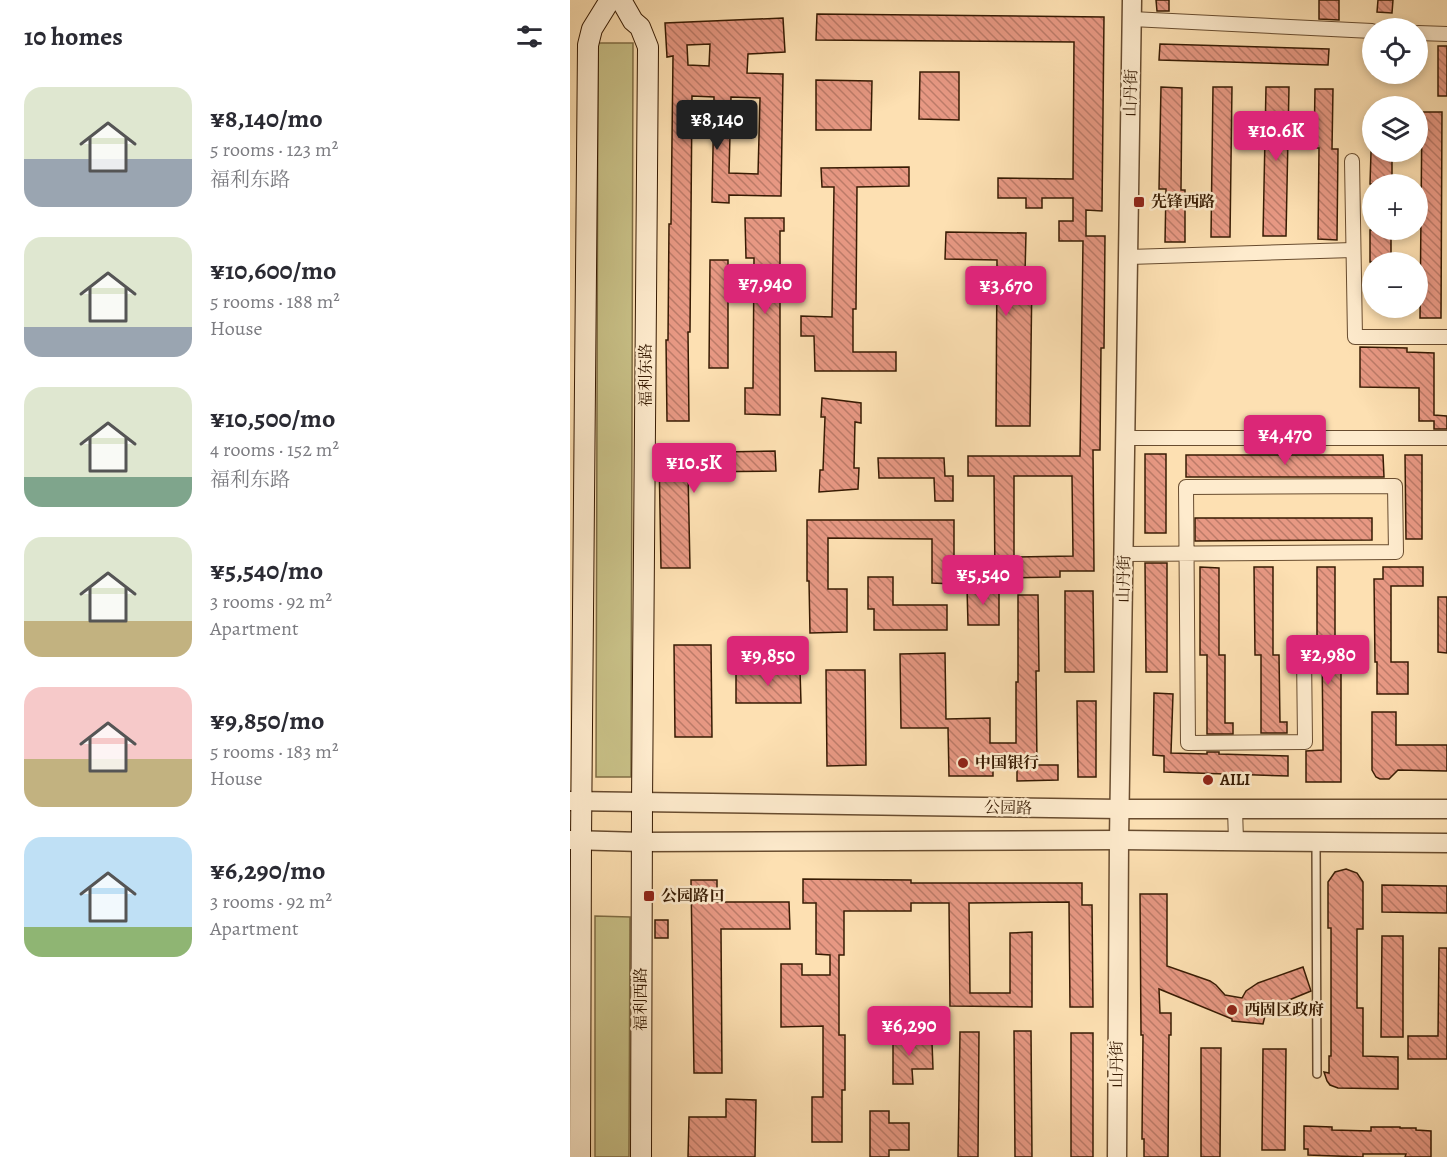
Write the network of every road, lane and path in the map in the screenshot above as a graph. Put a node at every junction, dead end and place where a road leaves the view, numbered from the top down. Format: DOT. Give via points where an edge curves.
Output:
graph roads {
  1 [pos="610,0"];
  2 [pos="621,0"];
  3 [pos="1119,0"];
  4 [pos="1132,0"];
  5 [pos="1132,20"];
  6 [pos="633,21"];
  7 [pos="592,29"];
  8 [pos="1362,31"];
  9 [pos="1428,33"];
  10 [pos="1447,34"];
  11 [pos="1352,161"];
  12 [pos="1353,250"];
  13 [pos="1129,257"];
  14 [pos="1447,338"];
  15 [pos="1126,438"];
  16 [pos="1447,438"];
  17 [pos="1187,553"];
  18 [pos="1124,554"];
  19 [pos="1305,654"];
  20 [pos="576,801"];
  21 [pos="642,803"];
  22 [pos="1120,809"];
  23 [pos="1235,809"];
  24 [pos="1447,809"];
  25 [pos="576,840"];
  26 [pos="1119,840"];
  27 [pos="1236,841"];
  28 [pos="642,842"];
  29 [pos="1316,842"];
  30 [pos="1447,843"];
  31 [pos="1317,1074"];
  32 [pos="580,1157"];
  33 [pos="641,1157"];
  34 [pos="1117,1157"];
  1 -- 7 [label="main road"];
  2 -- 6 [label="main road, 福利东路"];
  3 -- 4 [label="street"];
  4 -- 5 [label="street, 山丹街"];
  5 -- 8 [label="street"];
  5 -- 13 [label="street, 山丹街"];
  6 -- 7 [label="main road" via="615,16 598,22"];
  6 -- 21 [label="main road, 福利东路" via="640,27 648,47"];
  7 -- 20 [label="main road" via="588,45"];
  9 -- 10 [label="street"];
  11 -- 12 [label="street"];
  12 -- 13 [label="street"];
  12 -- 14 [label="street" via="1355,337"];
  13 -- 15 [label="street, 山丹街"];
  15 -- 16 [label="street"];
  15 -- 18 [label="street, 山丹街"];
  17 -- 17 [label="street" via="1396,552 1395,486 1186,487"];
  17 -- 18 [label="street"];
  17 -- 19 [label="street" via="1188,743 1305,742"];
  18 -- 22 [label="street, 山丹街"];
  20 -- 21 [label="street, 公园路"];
  20 -- 25 [label="main road"];
  21 -- 22 [label="street, 公园路"];
  21 -- 28 [label="main road, 福利东路"];
  22 -- 23 [label="street, 公园路"];
  22 -- 26 [label="street, 山丹街"];
  23 -- 24 [label="street, 公园路"];
  23 -- 27 [label="street"];
  25 -- 28 [label="street, 公园路"];
  25 -- 32 [label="main road"];
  26 -- 27 [label="street, 公园路"];
  26 -- 28 [label="street, 公园路"];
  26 -- 34 [label="street, 山丹街"];
  27 -- 29 [label="street, 公园路"];
  28 -- 33 [label="main road, 福利西路"];
  29 -- 30 [label="street, 公园路"];
  29 -- 31 [label="lane"];
}
